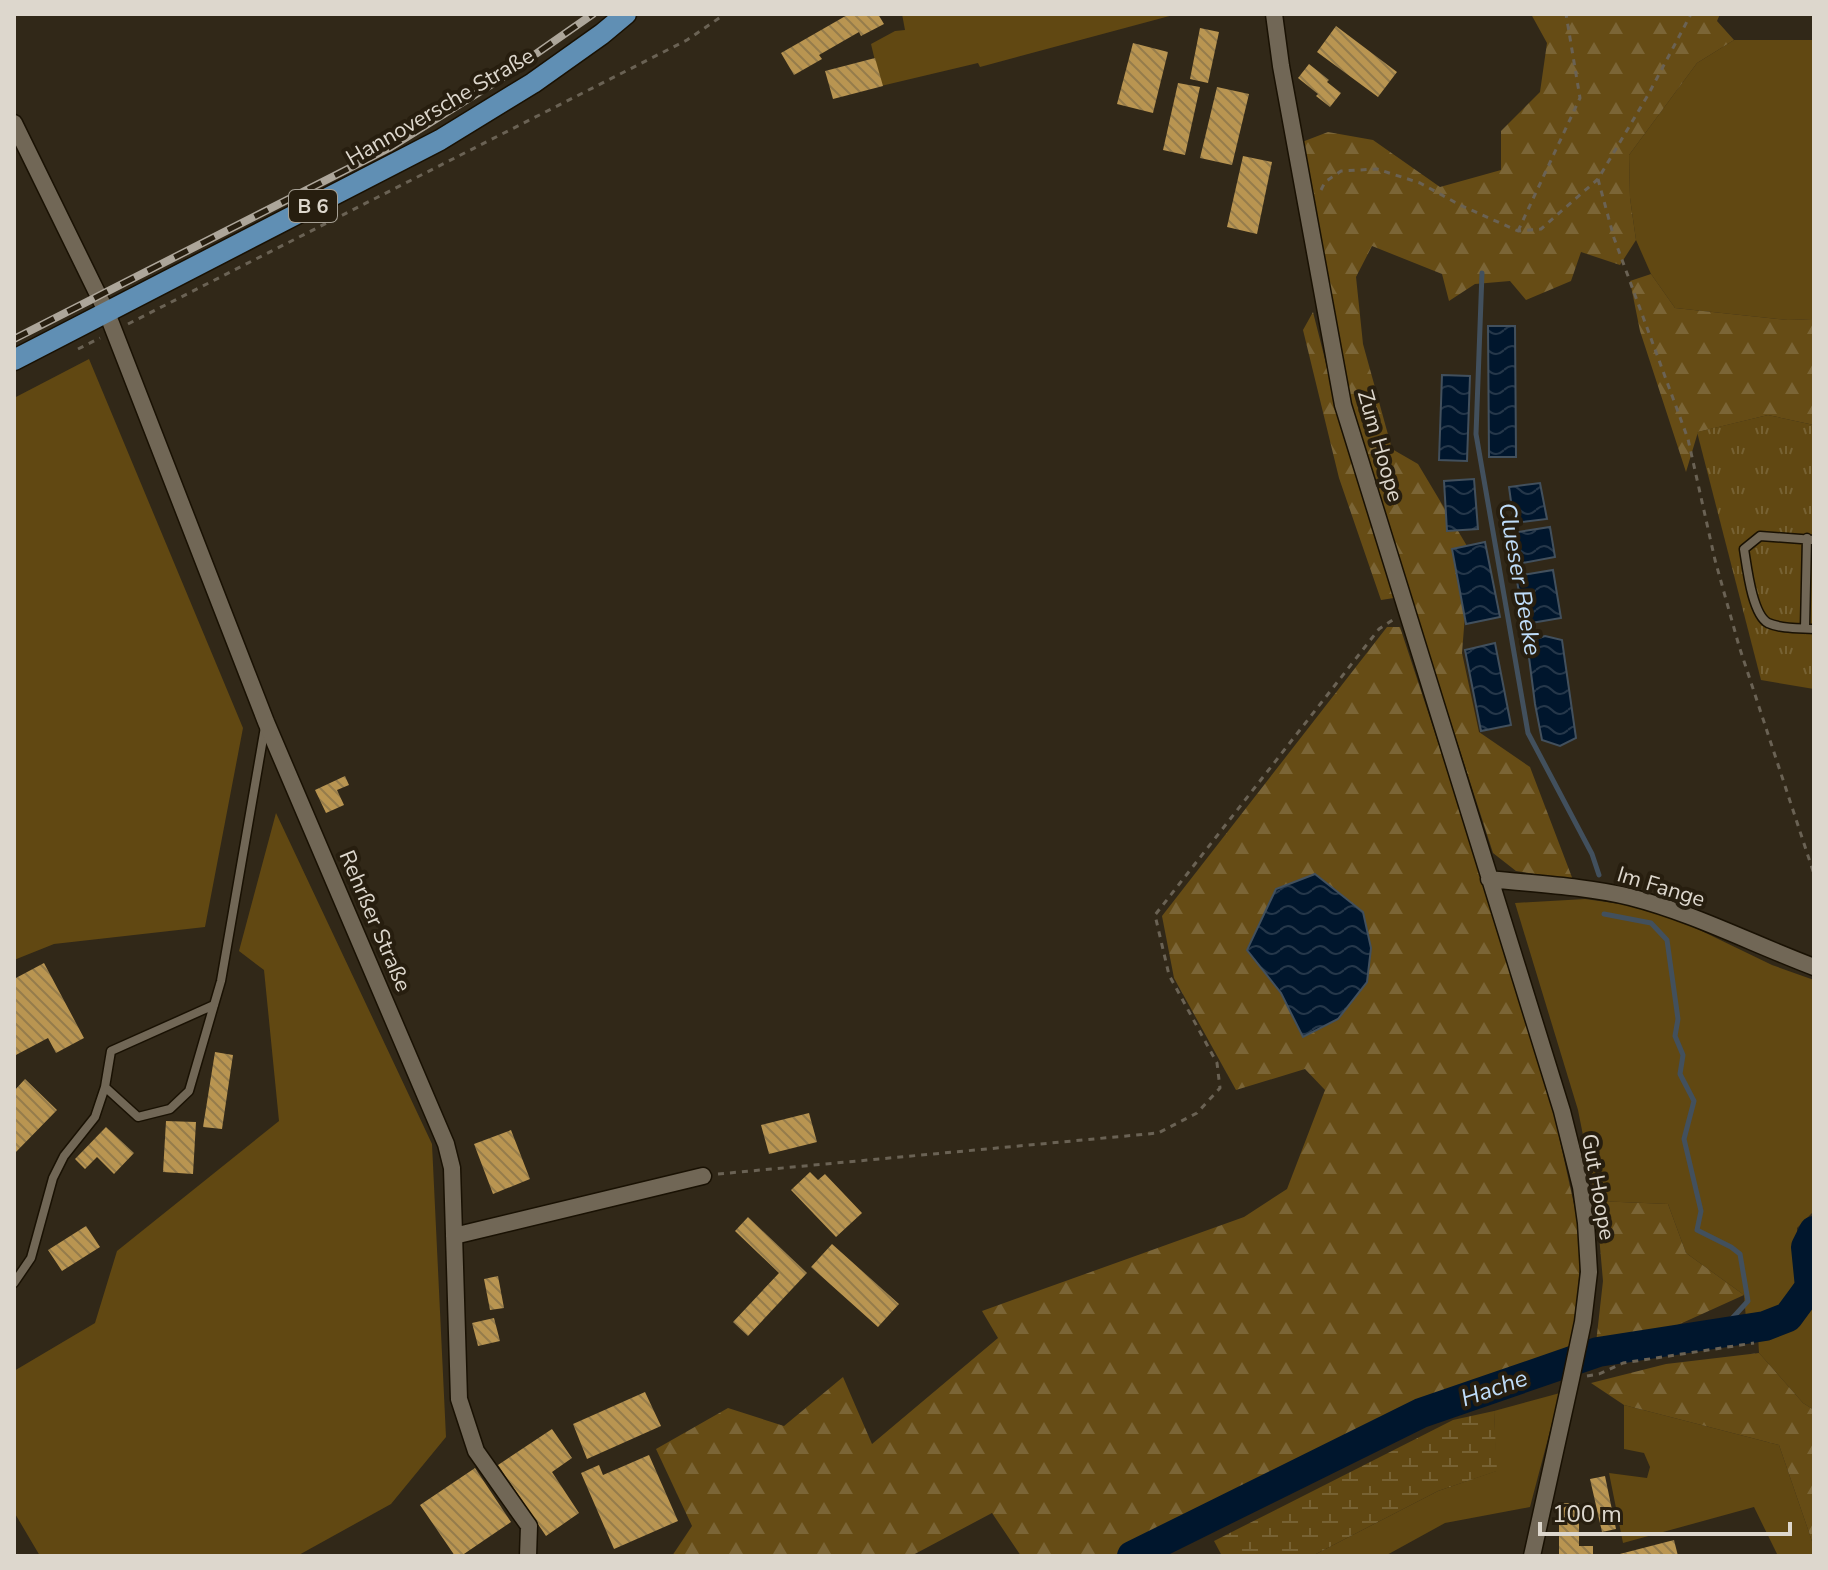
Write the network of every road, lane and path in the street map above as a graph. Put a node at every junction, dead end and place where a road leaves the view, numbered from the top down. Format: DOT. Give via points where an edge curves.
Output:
graph roads {
  1 [pos="626,14"];
  2 [pos="725,14"];
  3 [pos="1274,14"];
  4 [pos="1566,14"];
  5 [pos="1691,14"];
  6 [pos="14,123"];
  7 [pos="1598,179"];
  8 [pos="1309,220"];
  9 [pos="1518,231"];
  10 [pos="110,322"];
  11 [pos="71,353"];
  12 [pos="14,360"];
  13 [pos="1811,539"];
  14 [pos="1379,629"];
  15 [pos="1810,629"];
  16 [pos="266,722"];
  17 [pos="1814,874"];
  18 [pos="1489,879"];
  19 [pos="1814,967"];
  20 [pos="214,1005"];
  21 [pos="105,1087"];
  22 [pos="703,1176"];
  23 [pos="454,1236"];
  24 [pos="14,1283"];
  25 [pos="1754,1343"];
  26 [pos="1572,1376"];
  27 [pos="528,1556"];
  28 [pos="1532,1556"];
  1 -- 10 [label="main road, Hannoversche Straße / B 6" via="533,83 440,140"];
  2 -- 10 [label="path" via="687,40"];
  3 -- 8 [label="street, Zum Hoope"];
  4 -- 9 [label="path" via="1580,98"];
  5 -- 7 [label="path"];
  6 -- 10 [label="street, Rehrßer Straße"];
  7 -- 9 [label="path" via="1541,229"];
  7 -- 17 [label="path" via="1614,238 1688,439 1739,646"];
  8 -- 9 [label="path" via="1325,182 1341,171 1377,169 1420,183"];
  8 -- 18 [label="street, Zum Hoope" via="1343,405"];
  10 -- 11 [label="path"];
  10 -- 12 [label="main road, Hannoversche Straße / B 6"];
  10 -- 16 [label="street, Rehrßer Straße"];
  13 -- 15 [label="lane"];
  13 -- 15 [label="lane" via="1760,536 1744,549 1762,617 1768,623"];
  14 -- 22 [label="path" via="1155,915 1169,975 1217,1063 1220,1088 1197,1113 1158,1133"];
  16 -- 20 [label="lane"];
  16 -- 23 [label="street, Rehrßer Straße" via="446,1144"];
  18 -- 19 [label="street, Im Fange" via="1630,897"];
  18 -- 26 [label="street, Gut Hoope" via="1581,1187 1589,1272"];
  20 -- 21 [label="lane" via="111,1051"];
  20 -- 21 [label="lane" via="189,1091 170,1109 138,1117"];
  21 -- 24 [label="lane" via="95,1117 53,1178 31,1258"];
  22 -- 23 [label="street"];
  23 -- 27 [label="street, Rehrßer Straße" via="459,1399 476,1451 529,1526"];
  25 -- 26 [label="path"];
  26 -- 28 [label="street, Gut Hoope"];
}
